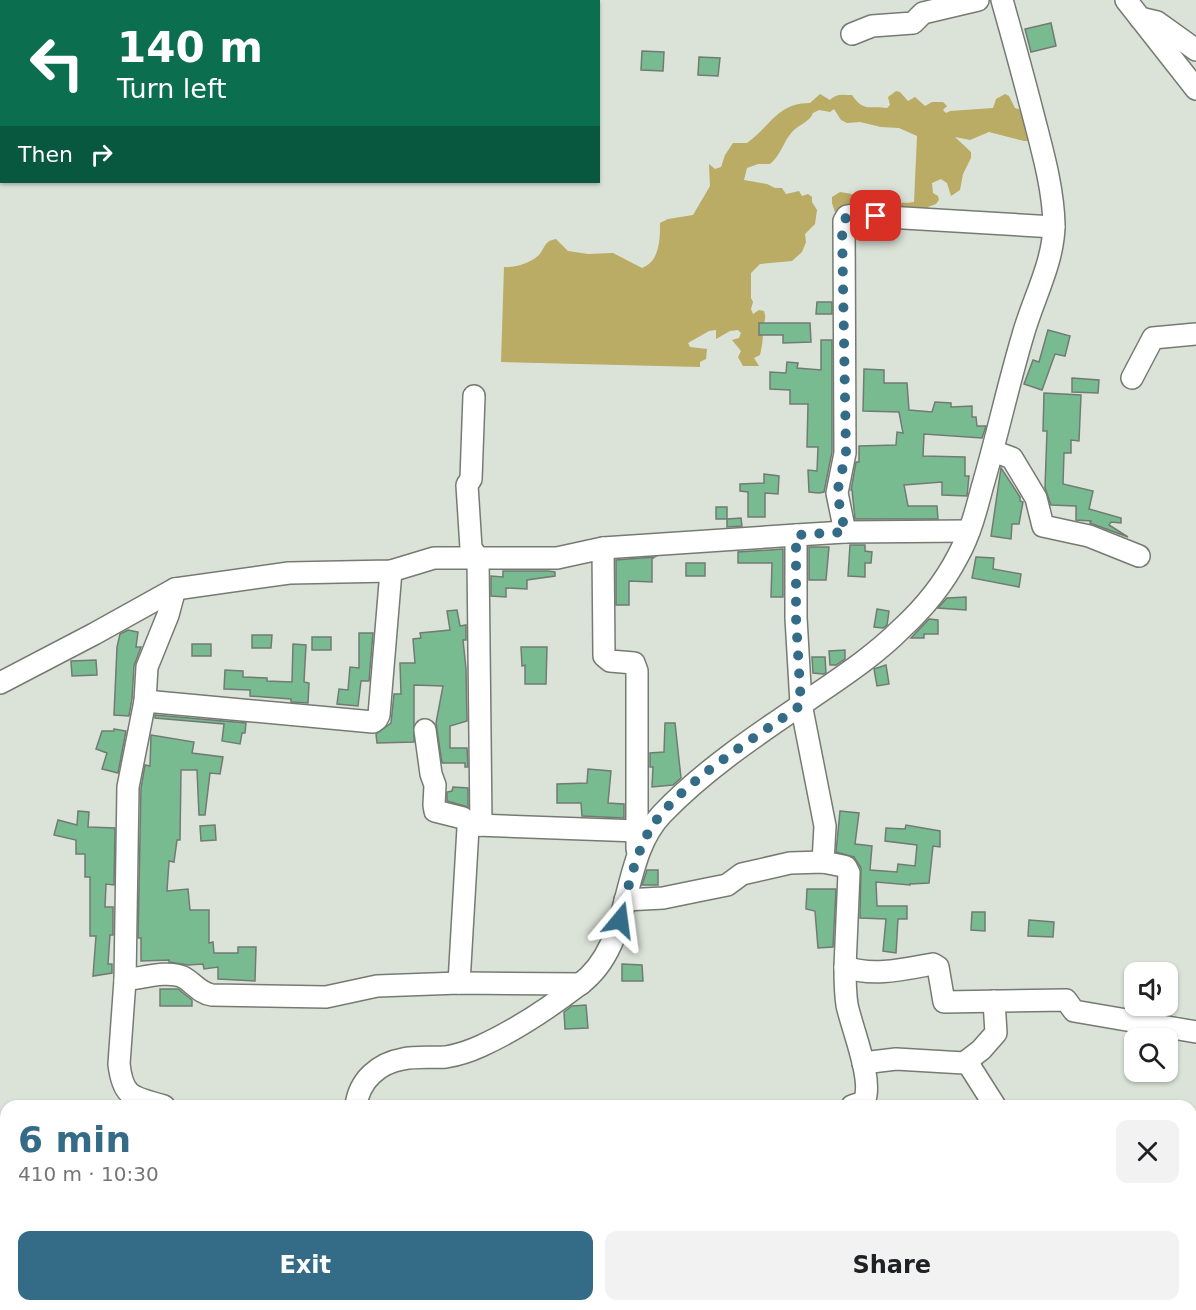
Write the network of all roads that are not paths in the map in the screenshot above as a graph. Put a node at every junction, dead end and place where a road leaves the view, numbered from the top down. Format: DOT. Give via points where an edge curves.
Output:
graph roads {
  1 [pos="978,0"];
  2 [pos="1002,0"];
  3 [pos="1132,8"];
  4 [pos="852,33"];
  5 [pos="1196,50"];
  6 [pos="1196,89"];
  7 [pos="1054,227"];
  8 [pos="1196,334"];
  9 [pos="1131,378"];
  10 [pos="474,396"];
  11 [pos="993,451"];
  12 [pos="969,531"];
  13 [pos="845,532"];
  14 [pos="796,535"];
  15 [pos="603,548"];
  16 [pos="1139,556"];
  17 [pos="478,558"];
  18 [pos="391,571"];
  19 [pos="175,589"];
  20 [pos="0,683"];
  21 [pos="145,701"];
  22 [pos="801,705"];
  23 [pos="425,730"];
  24 [pos="476,825"];
  25 [pos="638,831"];
  26 [pos="638,860"];
  27 [pos="823,862"];
  28 [pos="625,900"];
  29 [pos="845,967"];
  30 [pos="125,980"];
  31 [pos="459,983"];
  32 [pos="581,984"];
  33 [pos="994,1001"];
  34 [pos="1196,1032"];
  35 [pos="964,1063"];
  36 [pos="863,1064"];
  37 [pos="142,1100"];
  38 [pos="357,1100"];
  39 [pos="865,1100"];
  40 [pos="991,1100"];
  1 -- 4 [label="street" via="923,14 913,23 872,26"];
  2 -- 7 [label="street" via="1049,178"];
  3 -- 5 [label="street"];
  3 -- 6 [label="street"];
  7 -- 11 [label="street"];
  7 -- 13 [label="street" via="847,216 846,453 837,493"];
  8 -- 9 [label="street" via="1153,338"];
  10 -- 17 [label="street" via="471,479 467,485 471,548"];
  11 -- 12 [label="street"];
  11 -- 16 [label="street" via="1012,458 1036,498 1043,526 1089,536"];
  12 -- 13 [label="street"];
  12 -- 22 [label="street" via="940,585 906,625"];
  13 -- 14 [label="street"];
  14 -- 15 [label="street"];
  14 -- 22 [label="street"];
  15 -- 17 [label="street" via="557,558"];
  15 -- 25 [label="street" via="604,656 610,661 634,663 637,671"];
  17 -- 18 [label="street" via="434,558"];
  17 -- 24 [label="street"];
  18 -- 19 [label="street" via="289,573"];
  18 -- 21 [label="street" via="379,715 373,722"];
  19 -- 20 [label="street"];
  19 -- 21 [label="street" via="147,667"];
  21 -- 30 [label="street" via="128,787"];
  22 -- 26 [label="street" via="724,759 680,796 652,826"];
  22 -- 27 [label="street" via="825,826"];
  23 -- 24 [label="street" via="435,785 435,811"];
  24 -- 25 [label="street"];
  24 -- 31 [label="street" via="466,833"];
  25 -- 26 [label="street"];
  26 -- 28 [label="street"];
  27 -- 28 [label="street" via="742,874 727,885 688,894"];
  27 -- 29 [label="street" via="848,870"];
  28 -- 32 [label="street" via="608,951"];
  29 -- 33 [label="street" via="890,971 933,964 938,967 944,1002"];
  29 -- 36 [label="street" via="847,1005"];
  30 -- 31 [label="street" via="175,975 187,979 205,994 326,997 368,986"];
  30 -- 37 [label="street" via="119,1064 126,1089"];
  31 -- 32 [label="street"];
  32 -- 38 [label="street" via="480,1047 445,1057 402,1059 380,1067 362,1085"];
  33 -- 34 [label="street" via="1066,1000 1074,1011"];
  33 -- 35 [label="street" via="996,1033"];
  35 -- 36 [label="street" via="896,1059"];
  35 -- 40 [label="street"];
  36 -- 39 [label="street"];
}
